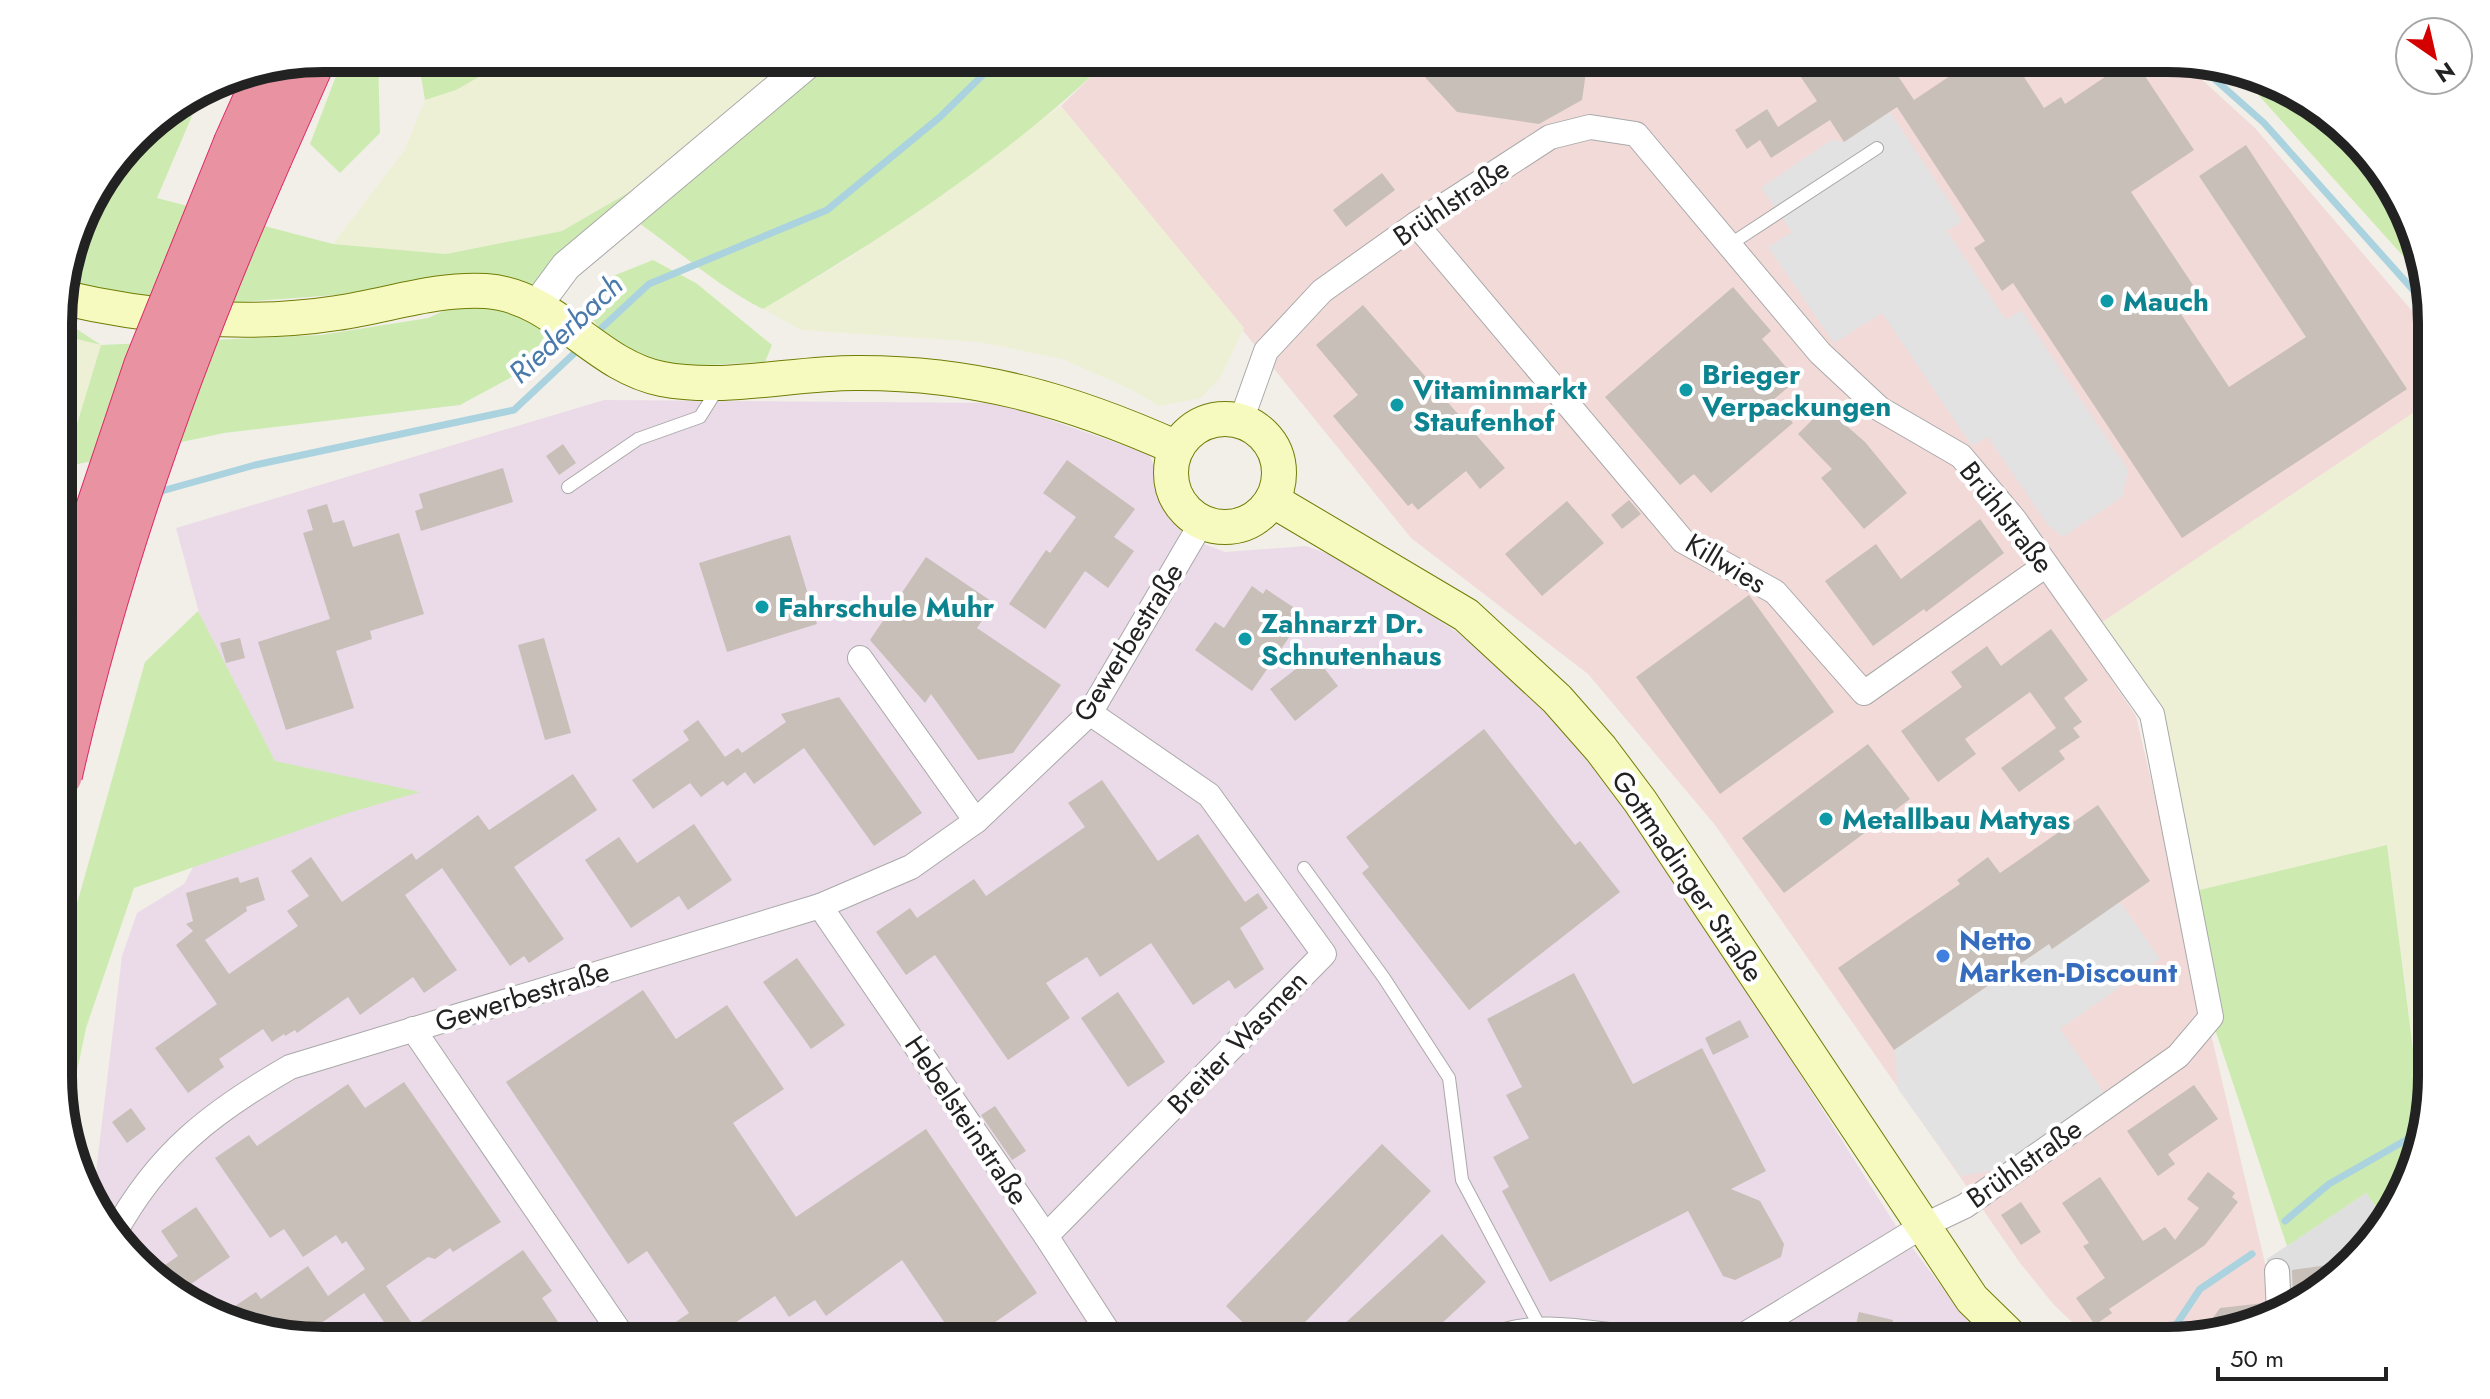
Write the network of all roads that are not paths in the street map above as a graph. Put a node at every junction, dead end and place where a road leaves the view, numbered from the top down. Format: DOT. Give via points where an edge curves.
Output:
graph roads {
  1 [pos="304,73"];
  2 [pos="796,73"];
  3 [pos="267,79"];
  4 [pos="1877,148"];
  5 [pos="253,150"];
  6 [pos="1416,224"];
  7 [pos="1729,245"];
  8 [pos="73,299"];
  9 [pos="537,305"];
  10 [pos="721,382"];
  11 [pos="1241,421"];
  12 [pos="1177,448"];
  13 [pos="568,487"];
  14 [pos="1272,500"];
  15 [pos="1202,522"];
  16 [pos="2046,565"];
  17 [pos="72,586"];
  18 [pos="860,658"];
  19 [pos="1090,713"];
  20 [pos="72,727"];
  21 [pos="976,821"];
  22 [pos="1304,868"];
  23 [pos="820,906"];
  24 [pos="413,1029"];
  25 [pos="120,1223"];
  26 [pos="1921,1227"];
  27 [pos="1046,1236"];
  28 [pos="2277,1271"];
  29 [pos="2278,1301"];
  30 [pos="1540,1326"];
  31 [pos="1758,1326"];
  32 [pos="2000,1326"];
  33 [pos="616,1327"];
  34 [pos="1101,1327"];
  1 -- 5 [label="highway"];
  2 -- 9 [label="street" via="566,266"];
  3 -- 5 [label="highway"];
  4 -- 7 [label="lane"];
  5 -- 17 [label="highway, bridge" via="146,366"];
  5 -- 20 [label="highway, bridge" via="205,312 138,492"];
  6 -- 7 [label="street, Brühlstraße" via="1550,137 1590,127 1636,134"];
  6 -- 11 [label="street, Brühlstraße" via="1322,291 1266,351"];
  6 -- 16 [label="street, Killwies" via="1683,541 1775,592 1864,693"];
  7 -- 16 [label="street, Brühlstraße" via="1820,353 1880,409 1961,456"];
  8 -- 9 [label="main road" via="242,320 338,313 459,291 488,291"];
  9 -- 10 [label="main road" via="626,367 688,383"];
  10 -- 12 [label="main road" via="853,373 967,380 1081,407"];
  10 -- 13 [label="lane" via="700,417 638,439"];
  11 -- 12 [label="main road" via="1204,423"];
  11 -- 14 [label="main road" via="1256,428 1276,453 1279,469"];
  12 -- 15 [label="main road" via="1171,484 1178,502"];
  14 -- 15 [label="main road" via="1244,524 1225,528"];
  14 -- 26 [label="main road, Gottmadinger Straße" via="1466,615 1557,699 1640,801"];
  15 -- 19 [label="street, Gewerbestraße"];
  16 -- 26 [label="street, Brühlstraße" via="2152,714 2211,1017 2178,1056 1965,1206"];
  18 -- 21 [label="street"];
  19 -- 21 [label="street, Gewerbestraße"];
  19 -- 27 [label="street, Breiter Wasmen" via="1209,795 1324,954"];
  21 -- 23 [label="street, Gewerbestraße" via="911,867"];
  22 -- 30 [label="lane" via="1449,1078 1462,1180"];
  23 -- 24 [label="street, Gewerbestraße"];
  23 -- 27 [label="street, Hebelsteinstraße"];
  24 -- 25 [label="street, Gewerbestraße" via="290,1067 228,1103 184,1142 134,1198"];
  24 -- 33 [label="street"];
  26 -- 31 [label="street"];
  26 -- 32 [label="main road, Gottmadinger Straße" via="1972,1299"];
  27 -- 34 [label="street, Hebelsteinstraße"];
  28 -- 29 [label="street"];
}
